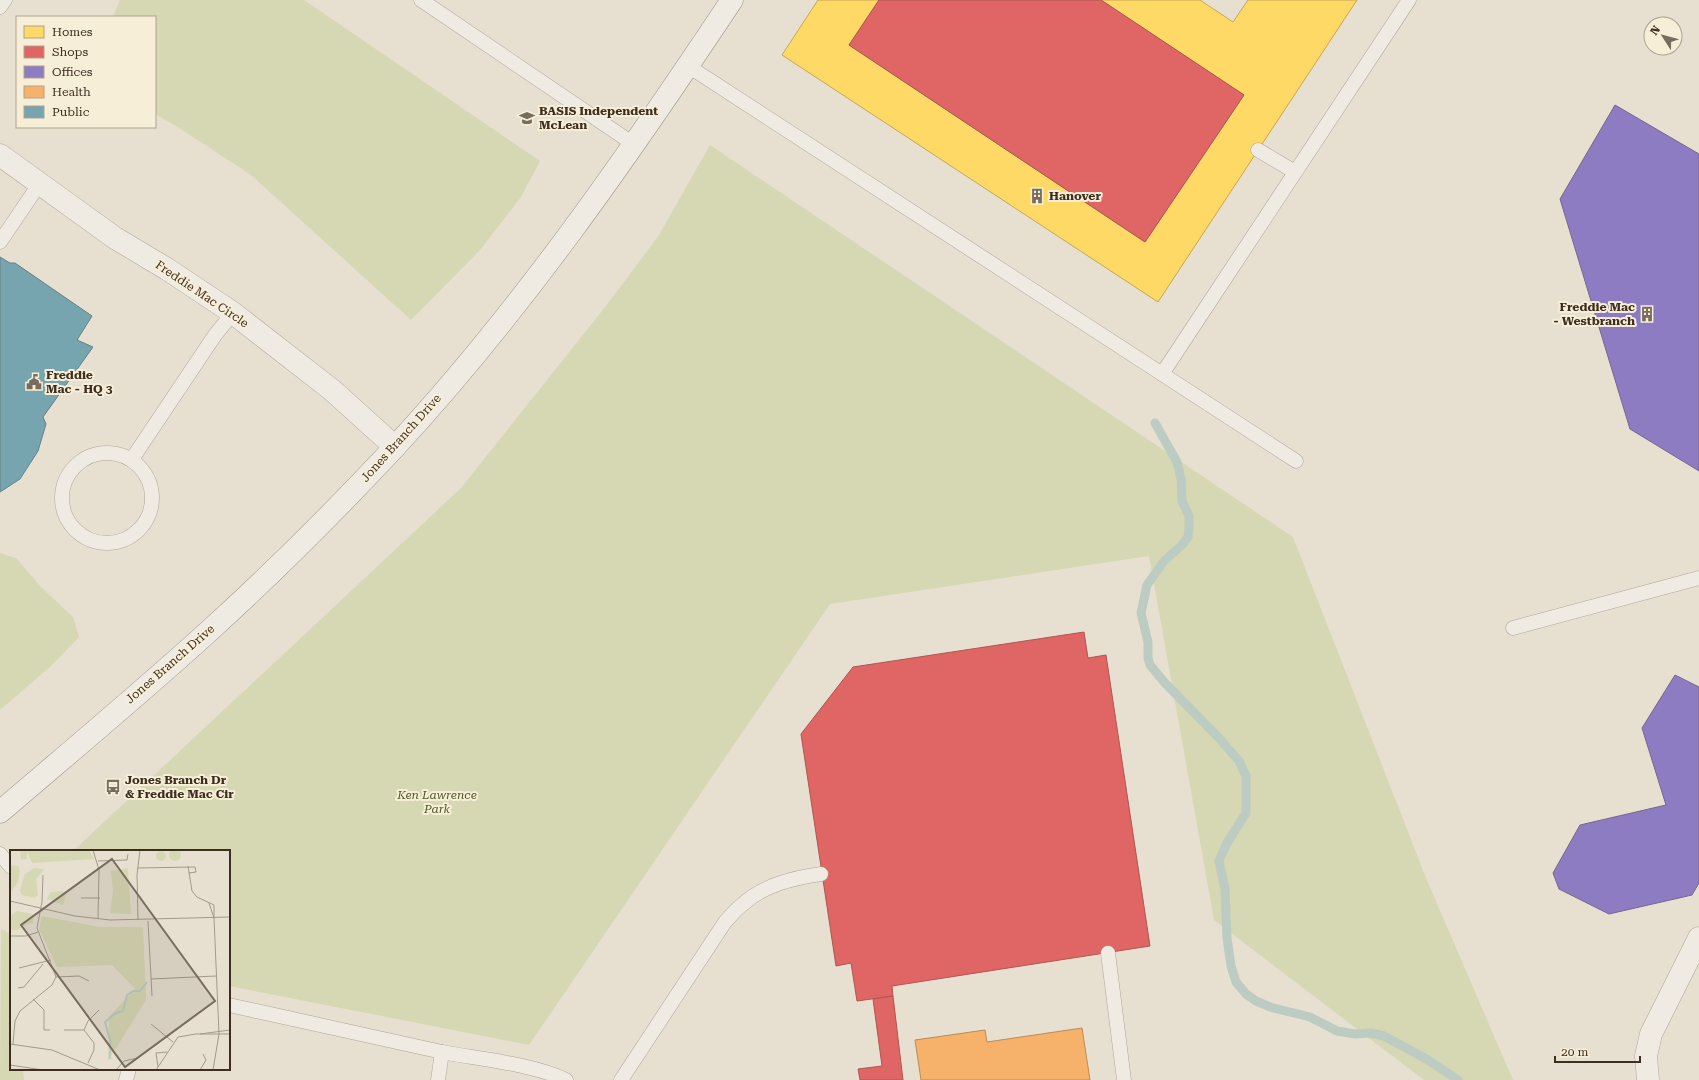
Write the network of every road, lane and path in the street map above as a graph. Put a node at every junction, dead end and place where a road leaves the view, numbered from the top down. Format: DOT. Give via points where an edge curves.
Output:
graph roads {
  1 [pos="5,0"];
  2 [pos="421,0"];
  3 [pos="732,0"];
  4 [pos="1409,0"];
  5 [pos="0,7"];
  6 [pos="688,66"];
  7 [pos="635,145"];
  8 [pos="1258,150"];
  9 [pos="0,155"];
  10 [pos="1295,172"];
  11 [pos="40,183"];
  12 [pos="0,242"];
  13 [pos="233,313"];
  14 [pos="1162,374"];
  15 [pos="395,447"];
  16 [pos="132,459"];
  17 [pos="1296,461"];
  18 [pos="1699,578"];
  19 [pos="1513,628"];
  20 [pos="0,812"];
  21 [pos="0,854"];
  22 [pos="10,866"];
  23 [pos="821,874"];
  24 [pos="1699,938"];
  25 [pos="1108,953"];
  26 [pos="230,1005"];
  27 [pos="442,1052"];
  28 [pos="129,1070"];
  29 [pos="126,1080"];
  30 [pos="438,1080"];
  31 [pos="566,1080"];
  32 [pos="621,1080"];
  33 [pos="1124,1080"];
  34 [pos="1648,1080"];
  1 -- 5 [label="lane"];
  2 -- 7 [label="lane"];
  3 -- 6 [label="main road, Jones Branch Drive"];
  4 -- 10 [label="lane"];
  6 -- 7 [label="main road, Jones Branch Drive"];
  6 -- 14 [label="lane"];
  7 -- 15 [label="main road, Jones Branch Drive" via="521,298"];
  8 -- 10 [label="lane"];
  9 -- 11 [label="main road, Freddie Mac Circle"];
  10 -- 14 [label="lane"];
  11 -- 12 [label="lane"];
  11 -- 13 [label="main road, Freddie Mac Circle" via="115,238"];
  13 -- 15 [label="main road, Freddie Mac Circle" via="332,390"];
  13 -- 16 [label="lane" via="215,335"];
  14 -- 17 [label="lane"];
  15 -- 20 [label="main road, Jones Branch Drive" via="318,527 234,608"];
  16 -- 16 [label="lane" via="107,452 94,454 73,469 66,480 63,505 76,530 88,538 102,542 117,541 131,536 143,526 150,513 153,498 150,483 143,470"];
  18 -- 19 [label="lane"];
  21 -- 22 [label="lane"];
  23 -- 32 [label="lane" via="786,881 760,891 742,904 725,922"];
  24 -- 34 [label="main road" via="1651,1034 1646,1056"];
  25 -- 33 [label="lane"];
  26 -- 27 [label="lane"];
  27 -- 30 [label="lane"];
  27 -- 31 [label="lane" via="525,1067"];
  28 -- 29 [label="lane"];
}
